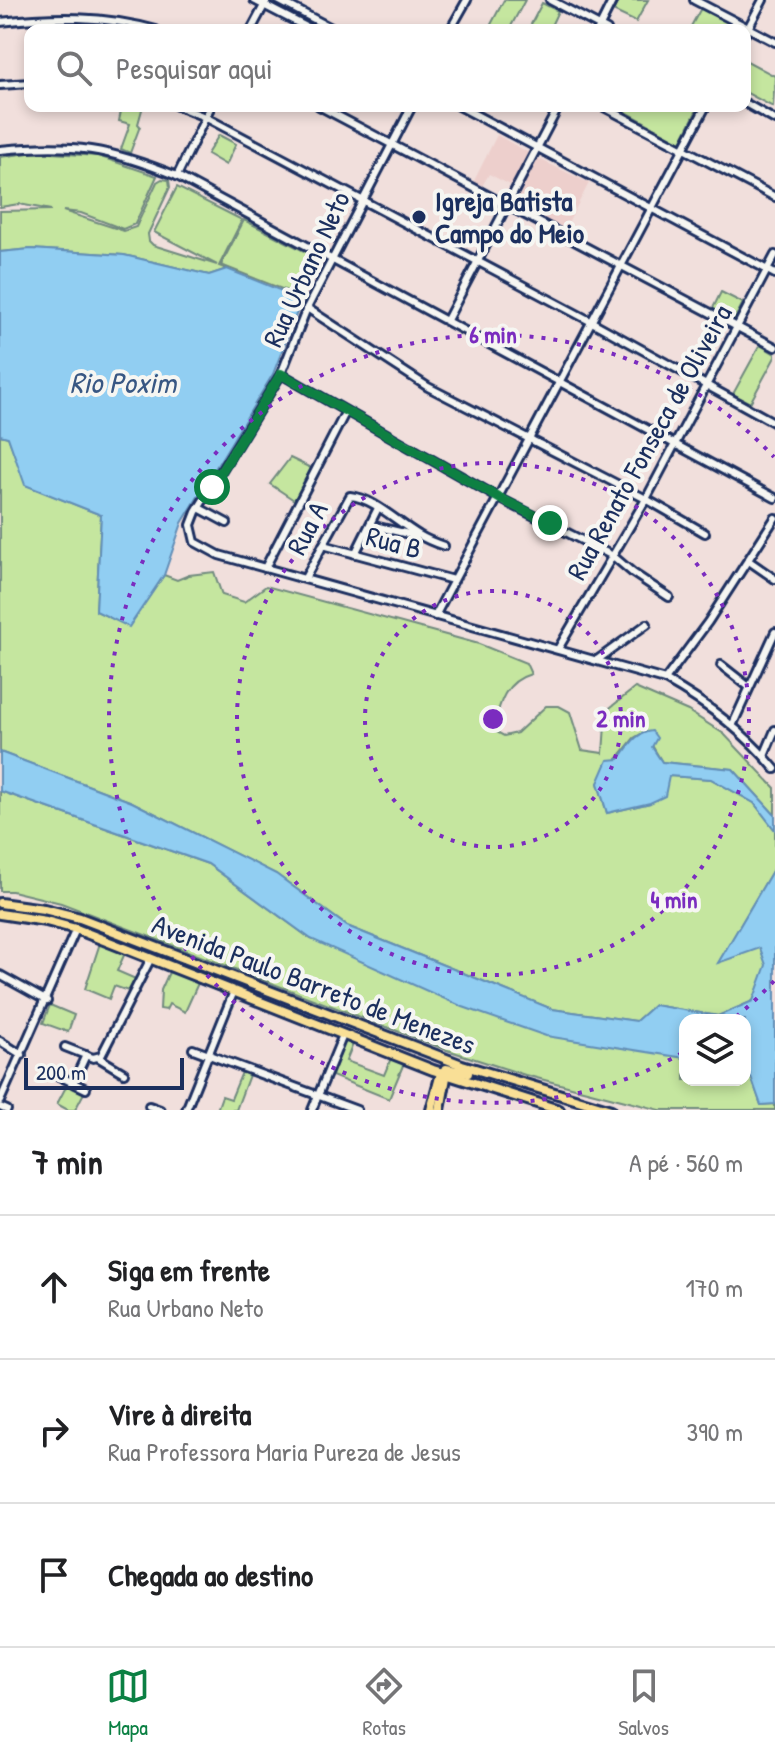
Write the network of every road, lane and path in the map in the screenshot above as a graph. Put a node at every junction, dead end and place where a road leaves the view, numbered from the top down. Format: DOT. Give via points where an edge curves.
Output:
graph roads {
  1 [pos="254,0"];
  2 [pos="278,0"];
  3 [pos="467,0"];
  4 [pos="550,0"];
  5 [pos="613,0"];
  6 [pos="694,0"];
  7 [pos="763,0"];
  8 [pos="265,2"];
  9 [pos="0,22"];
  10 [pos="128,24"];
  11 [pos="254,24"];
  12 [pos="302,24"];
  13 [pos="324,24"];
  14 [pos="455,24"];
  15 [pos="592,24"];
  16 [pos="603,24"];
  17 [pos="735,24"];
  18 [pos="751,24"];
  19 [pos="751,33"];
  20 [pos="775,42"];
  21 [pos="24,83"];
  22 [pos="0,85"];
  23 [pos="751,106"];
  24 [pos="192,112"];
  25 [pos="208,112"];
  26 [pos="330,112"];
  27 [pos="409,112"];
  28 [pos="470,112"];
  29 [pos="556,112"];
  30 [pos="613,112"];
  31 [pos="703,112"];
  32 [pos="205,117"];
  33 [pos="775,120"];
  34 [pos="392,145"];
  35 [pos="537,148"];
  36 [pos="684,149"];
  37 [pos="0,150"];
  38 [pos="177,176"];
  39 [pos="775,197"];
  40 [pos="361,201"];
  41 [pos="507,205"];
  42 [pos="653,210"];
  43 [pos="775,255"];
  44 [pos="331,259"];
  45 [pos="476,263"];
  46 [pos="621,267"];
  47 [pos="767,270"];
  48 [pos="775,274"];
  49 [pos="307,308"];
  50 [pos="447,320"];
  51 [pos="592,322"];
  52 [pos="737,327"];
  53 [pos="775,347"];
  54 [pos="281,374"];
  55 [pos="561,382"];
  56 [pos="706,384"];
  57 [pos="345,413"];
  58 [pos="775,423"];
  59 [pos="531,440"];
  60 [pos="675,445"];
  61 [pos="499,498"];
  62 [pos="775,498"];
  63 [pos="646,499"];
  64 [pos="199,508"];
  65 [pos="378,508"];
  66 [pos="775,518"];
  67 [pos="227,523"];
  68 [pos="370,525"];
  69 [pos="705,533"];
  70 [pos="423,538"];
  71 [pos="323,545"];
  72 [pos="444,546"];
  73 [pos="355,554"];
  74 [pos="613,556"];
  75 [pos="749,561"];
  76 [pos="265,568"];
  77 [pos="305,578"];
  78 [pos="775,579"];
  79 [pos="453,580"];
  80 [pos="669,597"];
  81 [pos="435,616"];
  82 [pos="647,624"];
  83 [pos="775,632"];
  84 [pos="558,649"];
  85 [pos="597,660"];
  86 [pos="721,665"];
  87 [pos="665,680"];
  88 [pos="749,687"];
  89 [pos="733,724"];
  90 [pos="775,730"];
  91 [pos="764,756"];
  92 [pos="775,769"];
  93 [pos="0,903"];
  94 [pos="0,914"];
  95 [pos="76,929"];
  96 [pos="151,958"];
  97 [pos="0,975"];
  98 [pos="234,991"];
  99 [pos="47,1001"];
  100 [pos="343,1035"];
  101 [pos="0,1041"];
  102 [pos="65,1047"];
  103 [pos="193,1049"];
  104 [pos="22,1055"];
  105 [pos="208,1055"];
  106 [pos="437,1056"];
  107 [pos="92,1057"];
  108 [pos="53,1073"];
  109 [pos="124,1073"];
  110 [pos="445,1073"];
  111 [pos="73,1083"];
  112 [pos="86,1089"];
  113 [pos="547,1092"];
  114 [pos="318,1095"];
  115 [pos="0,1104"];
  116 [pos="149,1106"];
  117 [pos="543,1108"];
  118 [pos="7,1110"];
  119 [pos="160,1110"];
  120 [pos="186,1110"];
  121 [pos="312,1110"];
  122 [pos="357,1110"];
  123 [pos="431,1110"];
  124 [pos="440,1110"];
  125 [pos="559,1110"];
  126 [pos="611,1110"];
  1 -- 8 [label="street"];
  2 -- 13 [label="street"];
  3 -- 14 [label="street"];
  4 -- 15 [label="street"];
  5 -- 16 [label="street"];
  6 -- 17 [label="street"];
  7 -- 18 [label="street"];
  8 -- 11 [label="street"];
  8 -- 12 [label="street"];
  9 -- 10 [label="street" via="75,17"];
  19 -- 20 [label="street"];
  21 -- 22 [label="street"];
  23 -- 33 [label="street"];
  24 -- 32 [label="street"];
  25 -- 32 [label="street"];
  26 -- 34 [label="street"];
  27 -- 34 [label="street, Rua Urbano Neto"];
  28 -- 35 [label="street"];
  29 -- 35 [label="street"];
  30 -- 36 [label="street"];
  31 -- 36 [label="street"];
  32 -- 38 [label="street"];
  32 -- 40 [label="street"];
  34 -- 40 [label="street, Rua Urbano Neto"];
  34 -- 41 [label="street"];
  35 -- 41 [label="street"];
  35 -- 42 [label="street"];
  36 -- 39 [label="street"];
  36 -- 42 [label="street"];
  37 -- 38 [label="street" via="99,149"];
  38 -- 44 [label="street"];
  40 -- 44 [label="street, Rua Urbano Neto"];
  40 -- 45 [label="street"];
  41 -- 45 [label="street"];
  41 -- 46 [label="street"];
  42 -- 46 [label="street"];
  42 -- 47 [label="street"];
  43 -- 47 [label="street, Rua Renato Fonseca de Oliveira"];
  44 -- 49 [label="street, Rua Urbano Neto"];
  44 -- 50 [label="street"];
  45 -- 50 [label="street"];
  45 -- 51 [label="street"];
  46 -- 51 [label="street"];
  46 -- 52 [label="street"];
  47 -- 48 [label="street"];
  47 -- 52 [label="street, Rua Renato Fonseca de Oliveira"];
  49 -- 54 [label="street, Rua Urbano Neto"];
  49 -- 59 [label="street" via="428,387"];
  50 -- 55 [label="street"];
  51 -- 55 [label="street"];
  51 -- 56 [label="street"];
  52 -- 53 [label="street"];
  52 -- 56 [label="street, Rua Renato Fonseca de Oliveira"];
  54 -- 57 [label="street"];
  54 -- 64 [label="street, Rua Urbano Neto"];
  55 -- 59 [label="street"];
  55 -- 60 [label="street"];
  56 -- 58 [label="street"];
  56 -- 60 [label="street, Rua Renato Fonseca de Oliveira"];
  57 -- 61 [label="street"];
  57 -- 76 [label="street"];
  59 -- 61 [label="street"];
  59 -- 63 [label="street"];
  60 -- 62 [label="street"];
  60 -- 63 [label="street, Rua Renato Fonseca de Oliveira"];
  61 -- 74 [label="street"];
  61 -- 79 [label="street"];
  63 -- 69 [label="street"];
  63 -- 74 [label="street, Rua Renato Fonseca de Oliveira"];
  64 -- 67 [label="street"];
  64 -- 76 [label="street, Rua Urbano Neto" via="191,525 195,542"];
  65 -- 68 [label="street"];
  65 -- 70 [label="street"];
  65 -- 71 [label="street, Rua A" via="353,496 348,499"];
  66 -- 75 [label="street"];
  68 -- 70 [label="street"];
  68 -- 73 [label="street"];
  70 -- 72 [label="street"];
  71 -- 73 [label="street, Rua B"];
  71 -- 77 [label="street, Rua A"];
  73 -- 79 [label="street, Rua B"];
  74 -- 80 [label="street"];
  74 -- 84 [label="street, Rua Renato Fonseca de Oliveira"];
  75 -- 78 [label="street"];
  75 -- 87 [label="street"];
  76 -- 77 [label="street"];
  77 -- 81 [label="street"];
  79 -- 81 [label="street"];
  81 -- 84 [label="street"];
  82 -- 85 [label="street"];
  83 -- 88 [label="street"];
  84 -- 85 [label="street"];
  85 -- 87 [label="street"];
  86 -- 88 [label="street"];
  87 -- 89 [label="street"];
  88 -- 89 [label="street"];
  89 -- 91 [label="street"];
  90 -- 91 [label="street"];
  91 -- 92 [label="street"];
  93 -- 106 [label="main road, Avenida Paulo Barreto de Menezes" via="80,918"];
  94 -- 95 [label="main road, Avenida Paulo Barreto de Menezes"];
  95 -- 96 [label="main road, Avenida Paulo Barreto de Menezes"];
  95 -- 99 [label="street"];
  96 -- 98 [label="main road, Avenida Paulo Barreto de Menezes"];
  96 -- 107 [label="street"];
  97 -- 99 [label="street"];
  98 -- 100 [label="main road, Avenida Paulo Barreto de Menezes"];
  98 -- 105 [label="street"];
  99 -- 104 [label="street"];
  100 -- 110 [label="main road, Avenida Paulo Barreto de Menezes"];
  100 -- 114 [label="street"];
  101 -- 104 [label="street"];
  102 -- 107 [label="street"];
  103 -- 105 [label="street"];
  104 -- 115 [label="street"];
  105 -- 114 [label="street"];
  105 -- 120 [label="street"];
  106 -- 110 [label="main road"];
  106 -- 113 [label="main road, Avenida Paulo Barreto de Menezes"];
  107 -- 109 [label="street"];
  107 -- 111 [label="street"];
  108 -- 111 [label="street"];
  110 -- 113 [label="main road"];
  110 -- 117 [label="main road, Avenida Paulo Barreto de Menezes"];
  110 -- 123 [label="main road"];
  110 -- 124 [label="main road"];
  111 -- 112 [label="street"];
  113 -- 126 [label="main road, Avenida Paulo Barreto de Menezes"];
  114 -- 121 [label="street"];
  114 -- 122 [label="street"];
  115 -- 118 [label="street"];
  116 -- 119 [label="street"];
  117 -- 125 [label="main road, Avenida Paulo Barreto de Menezes"];
}
